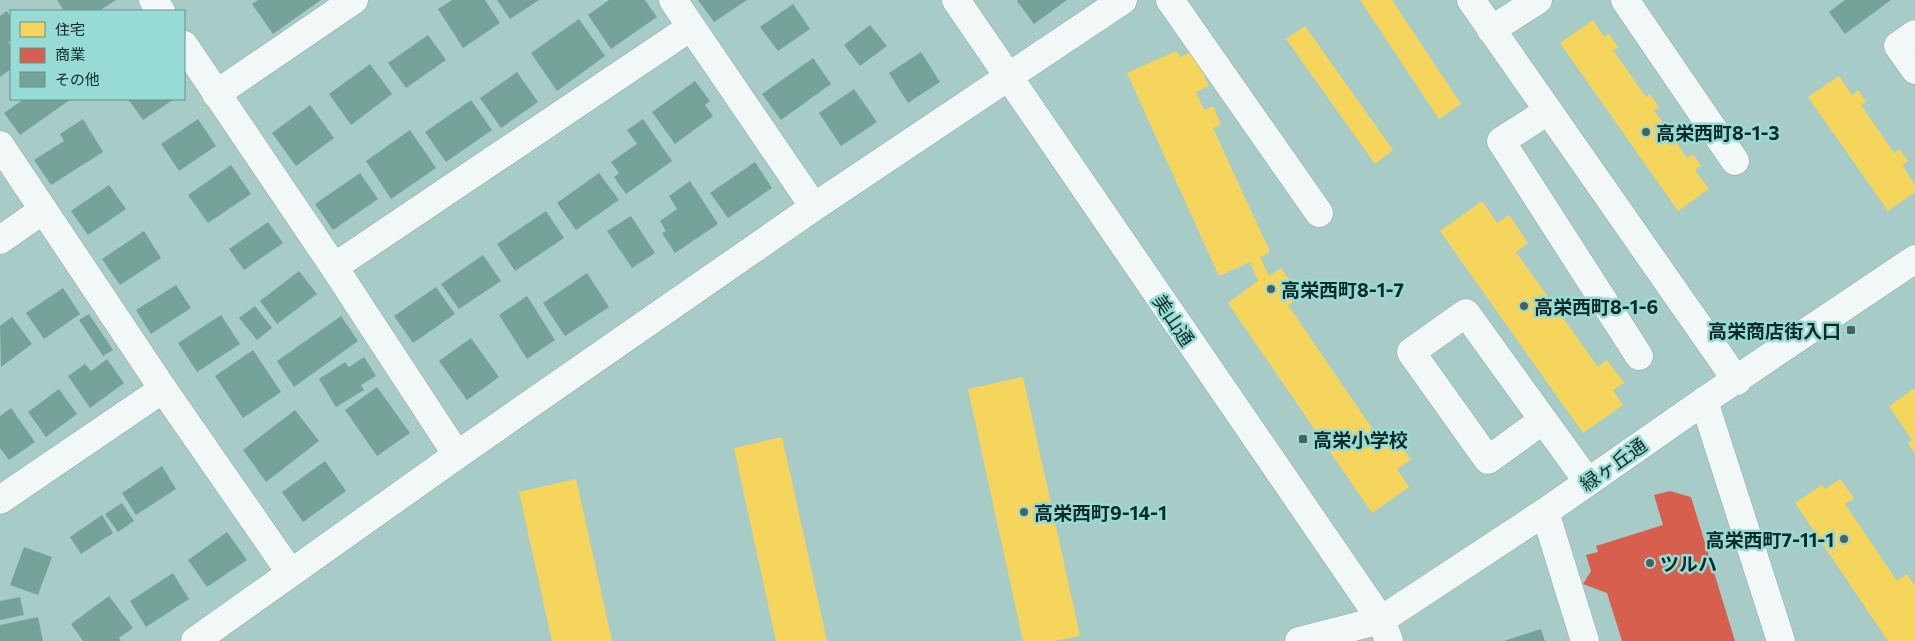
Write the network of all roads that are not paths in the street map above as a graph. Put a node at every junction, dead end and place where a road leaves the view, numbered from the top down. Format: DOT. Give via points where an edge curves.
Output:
graph roads {
  1 [pos="354,0"];
  2 [pos="673,0"];
  3 [pos="956,0"];
  4 [pos="1123,0"];
  5 [pos="1170,0"];
  6 [pos="1471,0"];
  7 [pos="1538,0"];
  8 [pos="1626,0"];
  9 [pos="691,28"];
  10 [pos="1491,30"];
  11 [pos="1915,34"];
  12 [pos="185,48"];
  13 [pos="1915,70"];
  14 [pos="1009,78"];
  15 [pos="216,94"];
  16 [pos="1548,111"];
  17 [pos="0,145"];
  18 [pos="1734,161"];
  19 [pos="814,207"];
  20 [pos="43,210"];
  21 [pos="1319,213"];
  22 [pos="0,240"];
  23 [pos="1915,259"];
  24 [pos="334,266"];
  25 [pos="1639,356"];
  26 [pos="1737,381"];
  27 [pos="163,389"];
  28 [pos="1704,401"];
  29 [pos="1544,420"];
  30 [pos="457,455"];
  31 [pos="1588,482"];
  32 [pos="0,500"];
  33 [pos="1545,512"];
  34 [pos="290,572"];
  35 [pos="1385,631"];
  36 [pos="195,641"];
  37 [pos="1299,641"];
  38 [pos="1585,641"];
  39 [pos="1781,641"];
  1 -- 15 [label="street"];
  2 -- 9 [label="street"];
  3 -- 14 [label="street, 美山通"];
  4 -- 14 [label="street"];
  5 -- 21 [label="street"];
  6 -- 10 [label="street"];
  7 -- 10 [label="street"];
  8 -- 18 [label="street"];
  9 -- 19 [label="street"];
  9 -- 24 [label="street"];
  10 -- 16 [label="street"];
  11 -- 13 [label="street" via="1898,46"];
  12 -- 15 [label="street"];
  14 -- 19 [label="street"];
  14 -- 35 [label="street, 美山通"];
  15 -- 24 [label="street"];
  16 -- 25 [label="street" via="1501,141"];
  16 -- 26 [label="street"];
  17 -- 20 [label="street"];
  19 -- 30 [label="street"];
  20 -- 22 [label="street"];
  20 -- 27 [label="street"];
  23 -- 26 [label="street, 緑ヶ丘通"];
  24 -- 30 [label="street"];
  26 -- 28 [label="street, 緑ヶ丘通"];
  27 -- 32 [label="street"];
  27 -- 34 [label="street"];
  28 -- 31 [label="street, 緑ヶ丘通"];
  28 -- 39 [label="street"];
  29 -- 29 [label="street" via="1466,313 1410,352 1488,460"];
  29 -- 31 [label="street"];
  30 -- 34 [label="street"];
  31 -- 33 [label="street, 緑ヶ丘通"];
  33 -- 35 [label="street, 緑ヶ丘通"];
  33 -- 38 [label="street"];
  34 -- 36 [label="street"];
  35 -- 37 [label="street, 緑ヶ丘通"];
}
